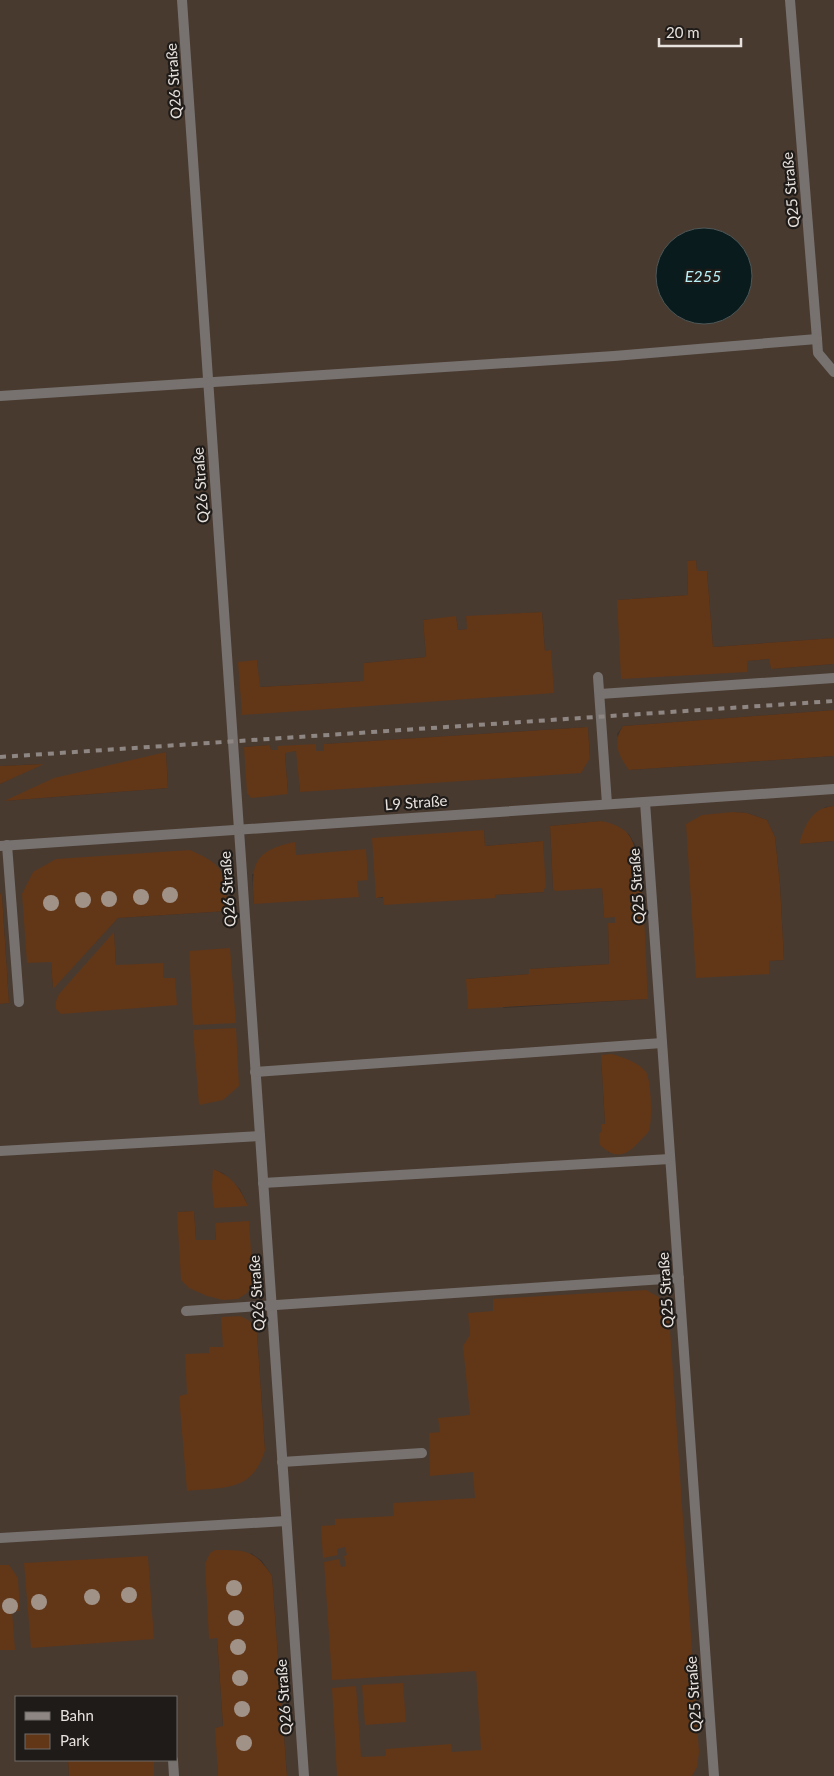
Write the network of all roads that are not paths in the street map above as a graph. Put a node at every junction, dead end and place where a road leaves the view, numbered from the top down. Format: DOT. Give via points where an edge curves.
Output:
graph roads {
  1 [pos="182,0"];
  2 [pos="790,0"];
  3 [pos="817,339"];
  4 [pos="834,372"];
  5 [pos="208,382"];
  6 [pos="0,396"];
  7 [pos="598,677"];
  8 [pos="834,678"];
  9 [pos="600,694"];
  10 [pos="834,789"];
  11 [pos="645,802"];
  12 [pos="607,804"];
  13 [pos="238,829"];
  14 [pos="4,845"];
  15 [pos="19,1002"];
  16 [pos="662,1044"];
  17 [pos="255,1072"];
  18 [pos="260,1136"];
  19 [pos="0,1151"];
  20 [pos="670,1159"];
  21 [pos="263,1183"];
  22 [pos="679,1278"];
  23 [pos="271,1304"];
  24 [pos="186,1311"];
  25 [pos="422,1453"];
  26 [pos="282,1462"];
  27 [pos="286,1521"];
  28 [pos="0,1538"];
  29 [pos="173,1761"];
  30 [pos="174,1776"];
  31 [pos="304,1776"];
  32 [pos="714,1776"];
  1 -- 5 [label="lane, Q26 Straße"];
  2 -- 3 [label="lane, Q25 Straße"];
  3 -- 4 [label="lane, Q25 Straße" via="818,353"];
  3 -- 5 [label="lane" via="614,356"];
  5 -- 6 [label="lane"];
  5 -- 13 [label="lane, Q26 Straße"];
  7 -- 9 [label="lane"];
  8 -- 9 [label="lane"];
  9 -- 12 [label="lane"];
  10 -- 11 [label="lane, L9 Straße"];
  11 -- 12 [label="lane, L9 Straße"];
  11 -- 16 [label="lane, Q25 Straße"];
  12 -- 13 [label="lane, L9 Straße"];
  13 -- 14 [label="lane, L9 Straße"];
  13 -- 17 [label="lane, Q26 Straße"];
  14 -- 15 [label="lane"];
  16 -- 17 [label="lane"];
  16 -- 20 [label="lane, Q25 Straße"];
  17 -- 18 [label="lane, Q26 Straße"];
  18 -- 19 [label="lane"];
  18 -- 21 [label="lane, Q26 Straße"];
  20 -- 21 [label="lane"];
  20 -- 22 [label="lane, Q25 Straße"];
  21 -- 23 [label="lane, Q26 Straße"];
  22 -- 23 [label="lane"];
  22 -- 32 [label="lane, Q25 Straße"];
  23 -- 24 [label="lane"];
  23 -- 26 [label="lane, Q26 Straße"];
  25 -- 26 [label="lane"];
  26 -- 27 [label="lane, Q26 Straße"];
  27 -- 28 [label="lane"];
  27 -- 31 [label="lane, Q26 Straße"];
  29 -- 30 [label="lane"];
}
